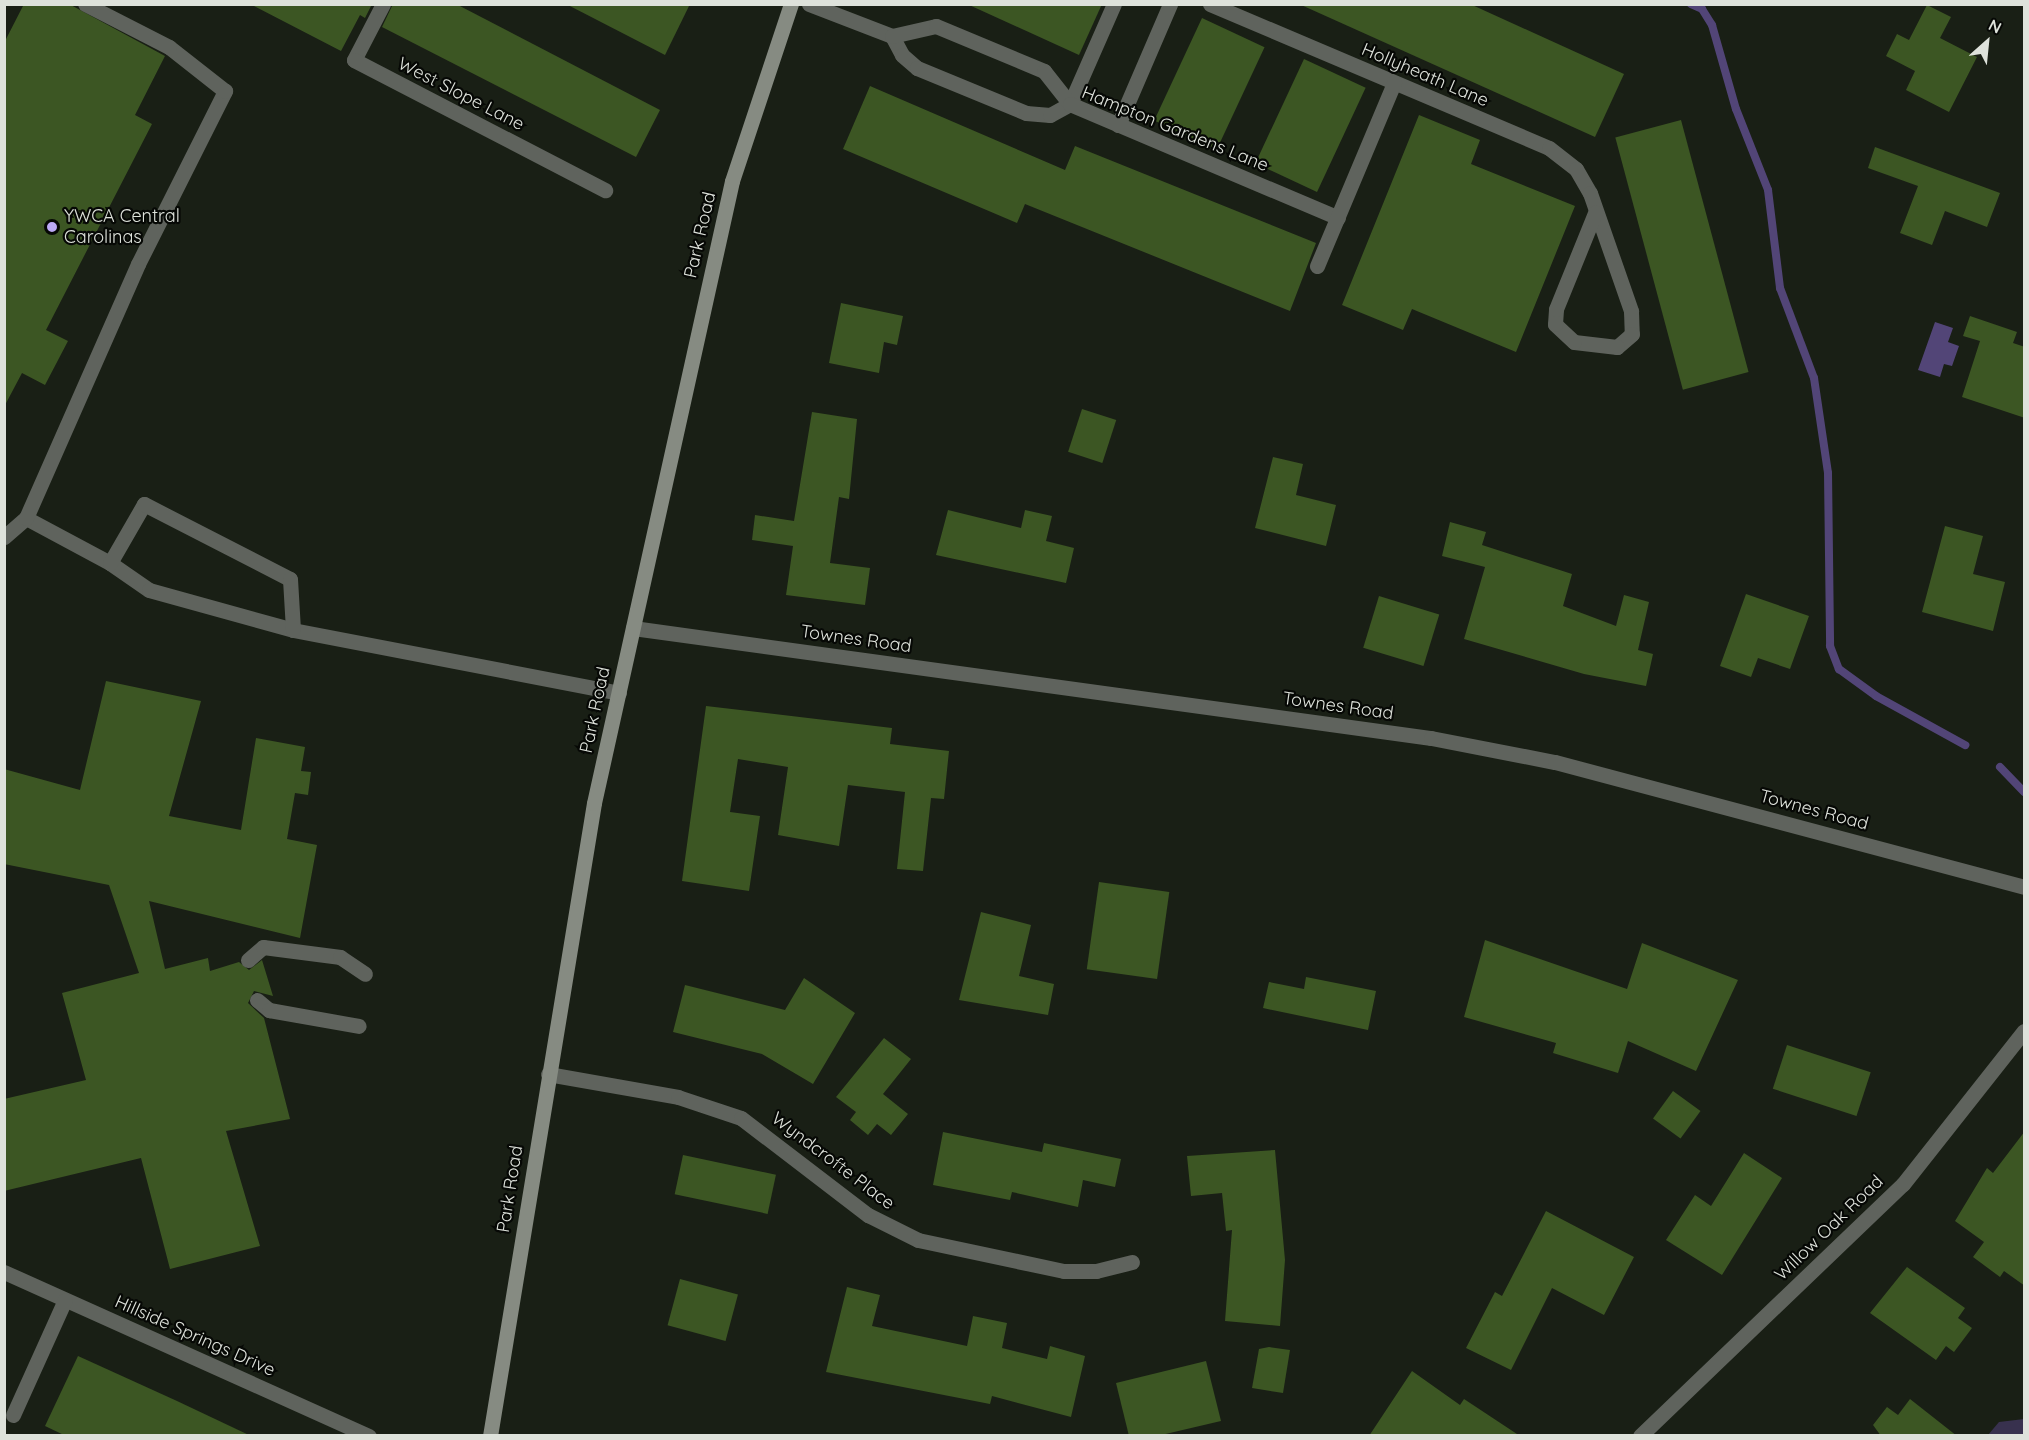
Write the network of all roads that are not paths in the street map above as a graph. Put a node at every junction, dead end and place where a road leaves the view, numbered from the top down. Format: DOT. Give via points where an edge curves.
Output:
graph roads {
  1 [pos="85,4"];
  2 [pos="382,4"];
  3 [pos="809,4"];
  4 [pos="1114,4"];
  5 [pos="1170,4"];
  6 [pos="1210,4"];
  7 [pos="790,5"];
  8 [pos="892,36"];
  9 [pos="1394,83"];
  10 [pos="1070,104"];
  11 [pos="1118,125"];
  12 [pos="605,190"];
  13 [pos="1595,213"];
  14 [pos="1338,218"];
  15 [pos="1317,266"];
  16 [pos="26,518"];
  17 [pos="4,537"];
  18 [pos="110,563"];
  19 [pos="633,628"];
  20 [pos="293,630"];
  21 [pos="619,693"];
  22 [pos="2025,887"];
  23 [pos="248,960"];
  24 [pos="365,974"];
  25 [pos="257,1000"];
  26 [pos="360,1026"];
  27 [pos="2022,1041"];
  28 [pos="548,1074"];
  29 [pos="1132,1262"];
  30 [pos="4,1272"];
  31 [pos="64,1300"];
  32 [pos="14,1415"];
  33 [pos="369,1436"];
  34 [pos="490,1436"];
  35 [pos="1640,1436"];
  1 -- 16 [label="street" via="169,47 225,91 138,264"];
  2 -- 12 [label="street, West Slope Lane" via="354,60"];
  3 -- 8 [label="street"];
  4 -- 10 [label="street"];
  5 -- 11 [label="street"];
  6 -- 9 [label="street, Hollyheath Lane"];
  7 -- 19 [label="main road, Park Road" via="732,181"];
  8 -- 10 [label="street" via="936,26 1044,71"];
  8 -- 10 [label="street, Hampton Gardens Lane" via="902,55 917,68 1026,112 1050,115"];
  9 -- 13 [label="street, Hollyheath Lane" via="1549,148 1576,169"];
  9 -- 14 [label="street"];
  10 -- 11 [label="street, Hampton Gardens Lane"];
  11 -- 14 [label="street, Hampton Gardens Lane"];
  13 -- 13 [label="street, Hollyheath Lane" via="1556,309 1555,324 1574,342 1617,347 1632,333 1634,322"];
  14 -- 15 [label="street"];
  16 -- 17 [label="street"];
  16 -- 18 [label="street"];
  18 -- 20 [label="street" via="149,591"];
  18 -- 20 [label="street" via="144,504 290,579"];
  19 -- 21 [label="main road, Park Road"];
  19 -- 22 [label="street, Townes Road" via="1431,738 1555,762"];
  20 -- 21 [label="street"];
  21 -- 28 [label="main road, Park Road" via="579,882"];
  23 -- 24 [label="street" via="263,947 340,957"];
  25 -- 26 [label="street" via="269,1010"];
  27 -- 35 [label="street, Willow Oak Road" via="1903,1184"];
  28 -- 29 [label="street, Wyndcrofte Place" via="678,1097 741,1118 868,1215 918,1240 1064,1270 1096,1271"];
  28 -- 34 [label="main road, Park Road"];
  30 -- 31 [label="street, Hillside Springs Drive"];
  31 -- 32 [label="street"];
  31 -- 33 [label="street, Hillside Springs Drive"];
}
